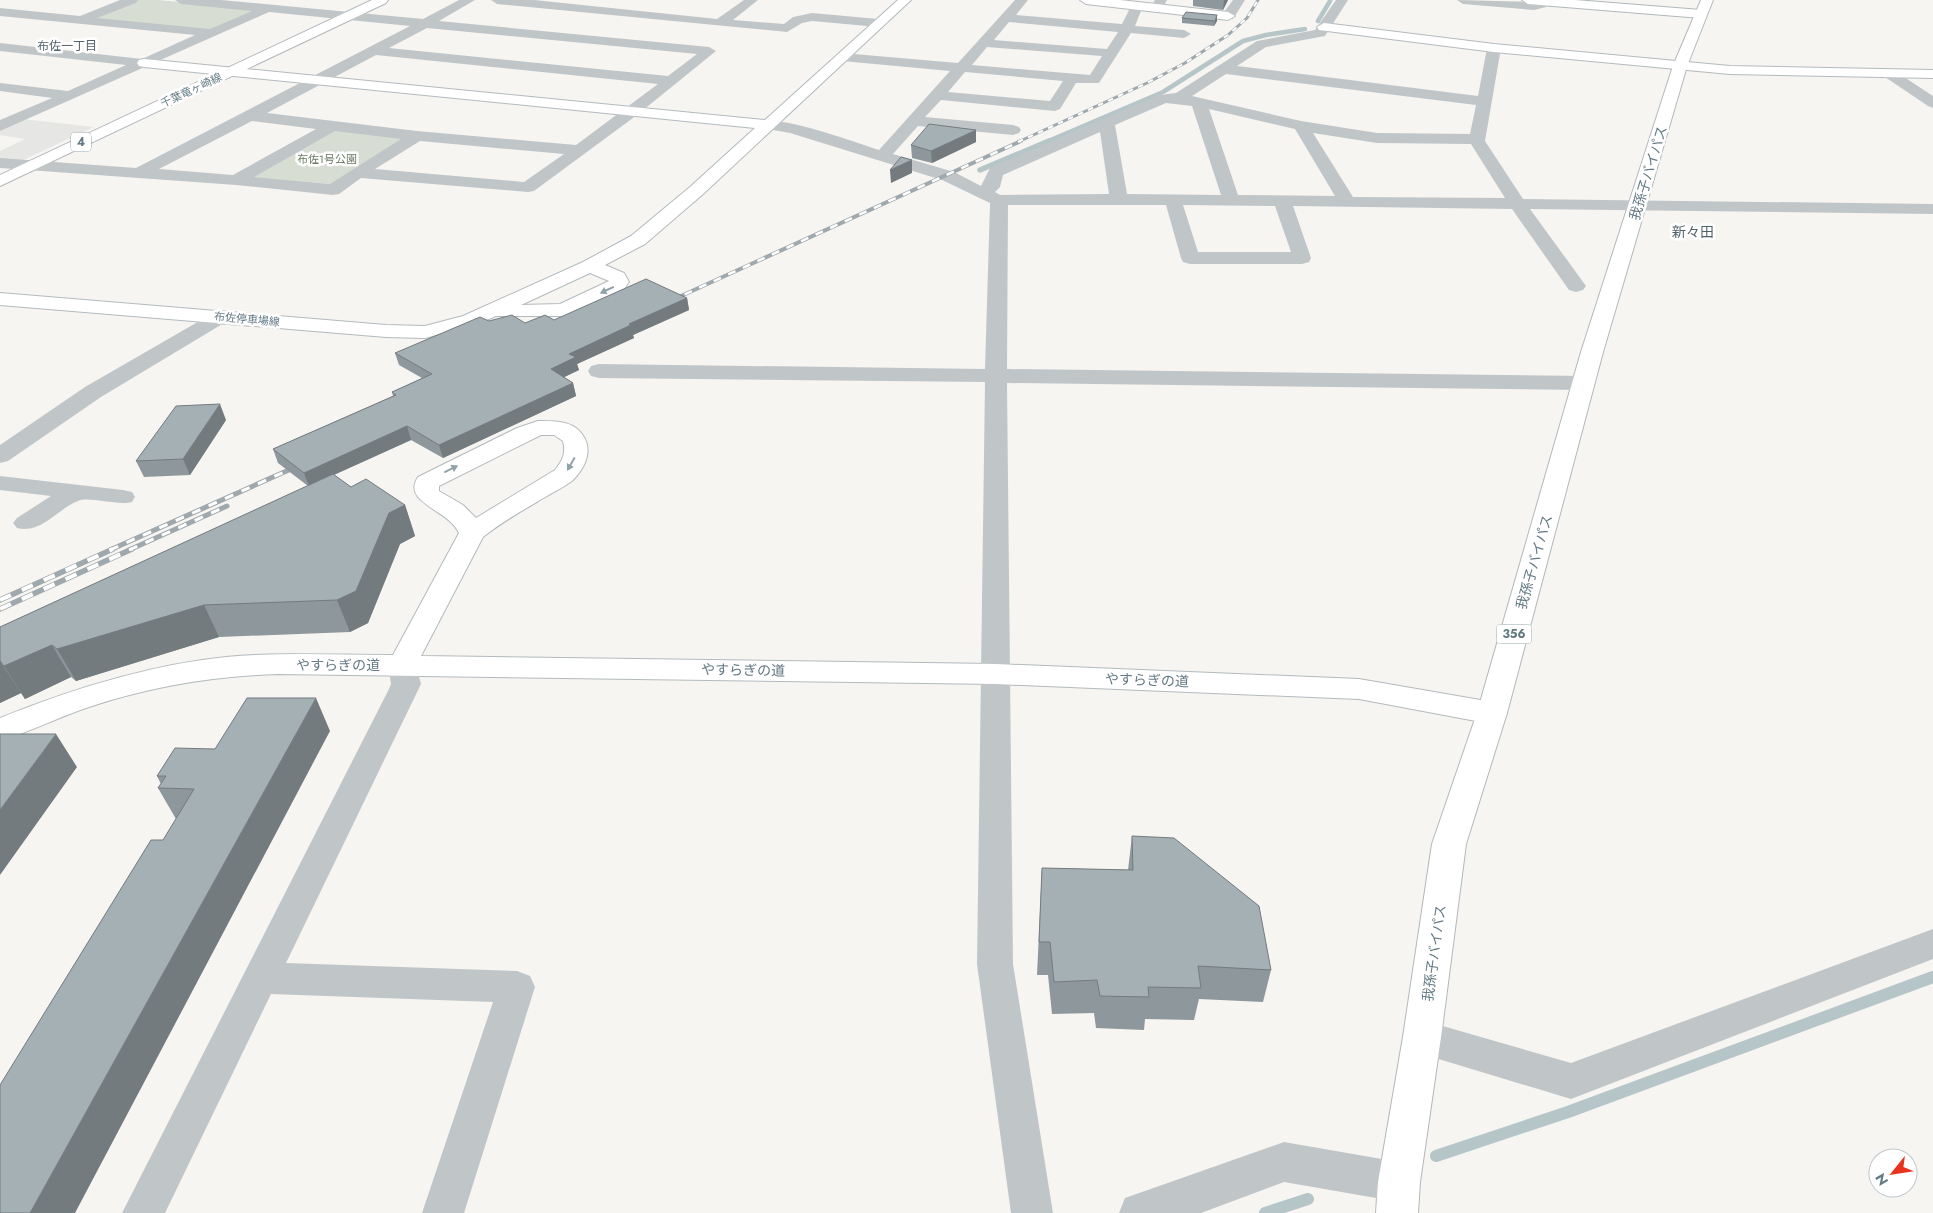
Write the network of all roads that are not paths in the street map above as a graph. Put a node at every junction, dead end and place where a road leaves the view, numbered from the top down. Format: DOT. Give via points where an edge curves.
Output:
graph roads {
  1 [pos="132,0"];
  2 [pos="180,0"];
  3 [pos="288,0"];
  4 [pos="382,0"];
  5 [pos="470,0"];
  6 [pos="497,0"];
  7 [pos="752,0"];
  8 [pos="904,0"];
  9 [pos="1022,0"];
  10 [pos="1086,0"];
  11 [pos="1239,0"];
  12 [pos="1342,0"];
  13 [pos="1463,0"];
  14 [pos="1528,0"];
  15 [pos="1707,0"];
  16 [pos="200,1"];
  17 [pos="1542,1"];
  18 [pos="1159,4"];
  19 [pos="664,5"];
  20 [pos="1137,6"];
  21 [pos="267,9"];
  22 [pos="0,12"];
  23 [pos="1701,14"];
  24 [pos="348,16"];
  25 [pos="649,16"];
  26 [pos="1228,16"];
  27 [pos="1006,18"];
  28 [pos="80,20"];
  29 [pos="428,23"];
  30 [pos="720,23"];
  31 [pos="878,23"];
  32 [pos="744,25"];
  33 [pos="1324,27"];
  34 [pos="1126,29"];
  35 [pos="210,33"];
  36 [pos="1184,34"];
  37 [pos="984,43"];
  38 [pos="0,47"];
  39 [pos="1494,48"];
  40 [pos="376,51"];
  41 [pos="709,51"];
  42 [pos="1111,53"];
  43 [pos="842,57"];
  44 [pos="144,63"];
  45 [pos="1680,66"];
  46 [pos="961,68"];
  47 [pos="1224,69"];
  48 [pos="230,72"];
  49 [pos="1890,74"];
  50 [pos="1933,74"];
  51 [pos="1072,78"];
  52 [pos="318,80"];
  53 [pos="670,82"];
  54 [pos="0,87"];
  55 [pos="69,95"];
  56 [pos="937,95"];
  57 [pos="1179,98"];
  58 [pos="1484,101"];
  59 [pos="1199,102"];
  60 [pos="1933,103"];
  61 [pos="632,112"];
  62 [pos="250,116"];
  63 [pos="914,121"];
  64 [pos="1107,123"];
  65 [pos="768,125"];
  66 [pos="0,126"];
  67 [pos="332,126"];
  68 [pos="1302,126"];
  69 [pos="1013,130"];
  70 [pos="417,136"];
  71 [pos="1477,139"];
  72 [pos="579,150"];
  73 [pos="883,155"];
  74 [pos="0,163"];
  75 [pos="30,166"];
  76 [pos="138,173"];
  77 [pos="358,173"];
  78 [pos="236,180"];
  79 [pos="0,181"];
  80 [pos="980,191"];
  81 [pos="1119,199"];
  82 [pos="1173,200"];
  83 [pos="1231,200"];
  84 [pos="1282,201"];
  85 [pos="1347,201"];
  86 [pos="1518,205"];
  87 [pos="1638,206"];
  88 [pos="1933,209"];
  89 [pos="590,266"];
  90 [pos="1576,286"];
  91 [pos="0,299"];
  92 [pos="492,311"];
  93 [pos="222,316"];
  94 [pos="600,371"];
  95 [pos="996,375"];
  96 [pos="1584,383"];
  97 [pos="0,456"];
  98 [pos="0,483"];
  99 [pos="75,492"];
  100 [pos="123,497"];
  101 [pos="26,523"];
  102 [pos="472,533"];
  103 [pos="402,665"];
  104 [pos="996,674"];
  105 [pos="1492,713"];
  106 [pos="0,730"];
  107 [pos="1933,944"];
  108 [pos="260,978"];
  109 [pos="1422,1037"];
  110 [pos="1398,1198"];
  111 [pos="143,1213"];
  112 [pos="443,1213"];
  113 [pos="1032,1213"];
  114 [pos="1140,1213"];
  1 -- 28 [label="street"];
  2 -- 16 [label="street"];
  3 -- 21 [label="street"];
  4 -- 24 [label="main road, 千葉竜ヶ崎線 / 4"];
  5 -- 29 [label="street"];
  6 -- 25 [label="street"];
  7 -- 30 [label="street"];
  8 -- 31 [label="main road, 布佐停車場線"];
  9 -- 27 [label="street"];
  10 -- 20 [label="main road"];
  11 -- 26 [label="street"];
  12 -- 33 [label="street"];
  13 -- 17 [label="street" via="1534,6"];
  14 -- 17 [label="main road"];
  15 -- 23 [label="main road, 356"];
  16 -- 21 [label="street"];
  17 -- 23 [label="main road"];
  18 -- 20 [label="main road"];
  18 -- 26 [label="main road"];
  19 -- 25 [label="street"];
  20 -- 34 [label="street"];
  21 -- 24 [label="street"];
  21 -- 35 [label="street"];
  22 -- 28 [label="street"];
  23 -- 45 [label="main road, 356"];
  24 -- 29 [label="street"];
  24 -- 48 [label="main road, 千葉竜ヶ崎線 / 4"];
  25 -- 30 [label="street"];
  27 -- 34 [label="street"];
  27 -- 37 [label="street"];
  28 -- 35 [label="street"];
  29 -- 40 [label="street"];
  29 -- 41 [label="street"];
  30 -- 32 [label="street"];
  31 -- 32 [label="street" via="812,18 798,20 787,28"];
  31 -- 43 [label="main road, 布佐停車場線"];
  32 -- 41 [label="street"];
  33 -- 39 [label="main road"];
  33 -- 47 [label="street" via="1320,33 1262,44"];
  34 -- 36 [label="street"];
  34 -- 42 [label="street"];
  35 -- 44 [label="street"];
  37 -- 42 [label="street"];
  37 -- 46 [label="street"];
  38 -- 44 [label="street"];
  39 -- 45 [label="main road"];
  39 -- 58 [label="street"];
  40 -- 52 [label="street"];
  40 -- 53 [label="street"];
  41 -- 53 [label="street"];
  42 -- 51 [label="street" via="1094,80"];
  43 -- 46 [label="street"];
  43 -- 65 [label="main road, 布佐停車場線"];
  44 -- 48 [label="main road"];
  44 -- 55 [label="street"];
  45 -- 49 [label="main road"];
  45 -- 87 [label="main road, 我孫子バイパス / 356"];
  46 -- 51 [label="street"];
  46 -- 56 [label="street"];
  47 -- 57 [label="street"];
  47 -- 58 [label="street"];
  48 -- 52 [label="main road"];
  48 -- 75 [label="main road, 千葉竜ヶ崎線 / 4"];
  49 -- 50 [label="main road"];
  49 -- 60 [label="street"];
  51 -- 56 [label="street" via="1055,106"];
  52 -- 61 [label="main road"];
  52 -- 62 [label="street"];
  53 -- 61 [label="street"];
  54 -- 55 [label="street"];
  55 -- 66 [label="street"];
  56 -- 63 [label="street"];
  57 -- 59 [label="street"];
  57 -- 64 [label="street" via="1164,98"];
  58 -- 71 [label="street"];
  59 -- 68 [label="street"];
  59 -- 83 [label="street"];
  61 -- 65 [label="main road"];
  61 -- 72 [label="street"];
  62 -- 67 [label="street"];
  62 -- 76 [label="street"];
  63 -- 69 [label="street"];
  63 -- 73 [label="street"];
  64 -- 80 [label="street" via="996,172 991,187"];
  64 -- 81 [label="street"];
  65 -- 73 [label="street"];
  65 -- 89 [label="main road, 布佐停車場線" via="645,234"];
  67 -- 70 [label="street"];
  67 -- 78 [label="street"];
  68 -- 71 [label="street" via="1377,138"];
  68 -- 85 [label="street"];
  70 -- 72 [label="street"];
  70 -- 77 [label="street"];
  71 -- 86 [label="street"];
  72 -- 77 [label="street" via="528,188"];
  73 -- 80 [label="street"];
  74 -- 75 [label="street"];
  75 -- 76 [label="street"];
  75 -- 79 [label="main road, 千葉竜ヶ崎線 / 4"];
  76 -- 78 [label="street"];
  77 -- 78 [label="street" via="333,190"];
  80 -- 81 [label="street"];
  80 -- 95 [label="street" via="1000,206"];
  81 -- 82 [label="street"];
  82 -- 83 [label="street"];
  82 -- 84 [label="street" via="1190,258 1302,258"];
  83 -- 84 [label="street"];
  84 -- 85 [label="street"];
  85 -- 86 [label="street"];
  86 -- 87 [label="street"];
  86 -- 90 [label="street"];
  87 -- 88 [label="street"];
  87 -- 96 [label="main road, 我孫子バイパス / 356"];
  89 -- 92 [label="main road, 布佐停車場線"];
  89 -- 92 [label="main road, one-way" via="617,278 619,282 563,310"];
  91 -- 93 [label="main road, 布佐停車場線"];
  92 -- 93 [label="main road, 布佐停車場線" via="454,326 424,332"];
  93 -- 97 [label="street" via="93,392"];
  94 -- 95 [label="street"];
  95 -- 96 [label="street"];
  95 -- 104 [label="street"];
  96 -- 105 [label="main road, 我孫子バイパス / 356"];
  98 -- 99 [label="street"];
  99 -- 100 [label="street"];
  99 -- 101 [label="street"];
  102 -- 102 [label="main road, one-way" via="469,522 461,514 428,495 427,482 525,432 558,428 574,439 577,452 564,475"];
  102 -- 103 [label="main road"];
  103 -- 104 [label="main road, やすらぎの道"];
  103 -- 106 [label="main road, やすらぎの道" via="318,664 213,669 95,695"];
  103 -- 108 [label="street" via="406,684 403,691"];
  104 -- 105 [label="main road, やすらぎの道" via="1359,689"];
  104 -- 113 [label="street" via="995,964"];
  105 -- 109 [label="main road, 我孫子バイパス / 356" via="1449,844"];
  107 -- 109 [label="street" via="1571,1081"];
  108 -- 111 [label="street"];
  108 -- 112 [label="street" via="517,987"];
  109 -- 110 [label="main road, 我孫子バイパス / 356"];
  110 -- 114 [label="street" via="1284,1162"];
}
